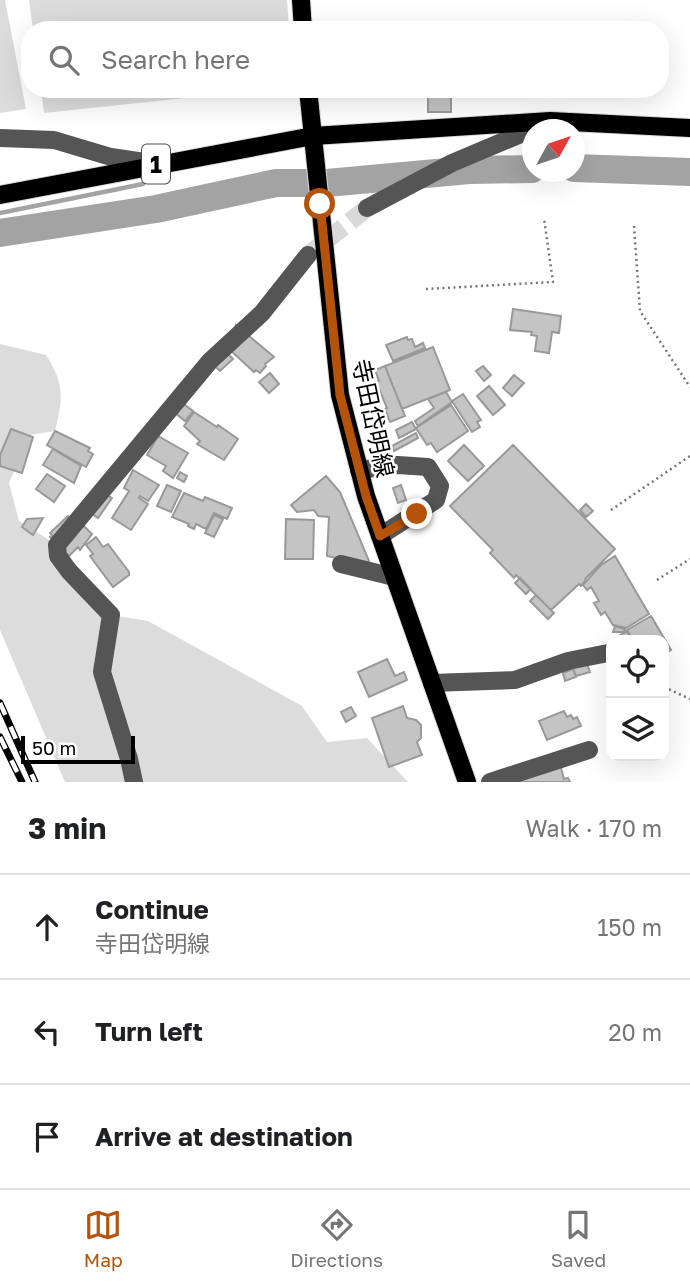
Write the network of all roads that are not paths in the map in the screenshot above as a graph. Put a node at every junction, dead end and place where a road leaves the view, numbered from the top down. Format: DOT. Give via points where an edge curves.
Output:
graph roads {
  1 [pos="301,0"];
  2 [pos="302,21"];
  3 [pos="308,98"];
  4 [pos="522,123"];
  5 [pos="585,123"];
  6 [pos="690,128"];
  7 [pos="522,133"];
  8 [pos="313,136"];
  9 [pos="0,138"];
  10 [pos="158,164"];
  11 [pos="0,195"];
  12 [pos="367,208"];
  13 [pos="308,255"];
  14 [pos="359,470"];
  15 [pos="380,536"];
  16 [pos="341,564"];
  17 [pos="394,577"];
  18 [pos="606,653"];
  19 [pos="432,683"];
  20 [pos="589,750"];
  21 [pos="134,782"];
  22 [pos="467,782"];
  23 [pos="490,782"];
  1 -- 2 [label="main road"];
  3 -- 8 [label="main road, 寺田岱明線"];
  4 -- 8 [label="main road"];
  5 -- 6 [label="main road"];
  7 -- 12 [label="street"];
  8 -- 10 [label="main road, 1"];
  8 -- 14 [label="main road, 寺田岱明線" via="340,395"];
  9 -- 10 [label="street" via="54,140 111,157"];
  10 -- 11 [label="main road, 1"];
  13 -- 21 [label="street" via="262,313 210,361 57,545 58,556 69,571 111,615 102,672"];
  14 -- 15 [label="main road, 寺田岱明線"];
  14 -- 15 [label="street" via="428,467 440,486 436,500"];
  15 -- 17 [label="main road, 寺田岱明線"];
  16 -- 17 [label="street"];
  17 -- 19 [label="main road, 寺田岱明線"];
  18 -- 19 [label="street" via="515,680"];
  19 -- 22 [label="main road, 寺田岱明線"];
  20 -- 23 [label="street"];
}
